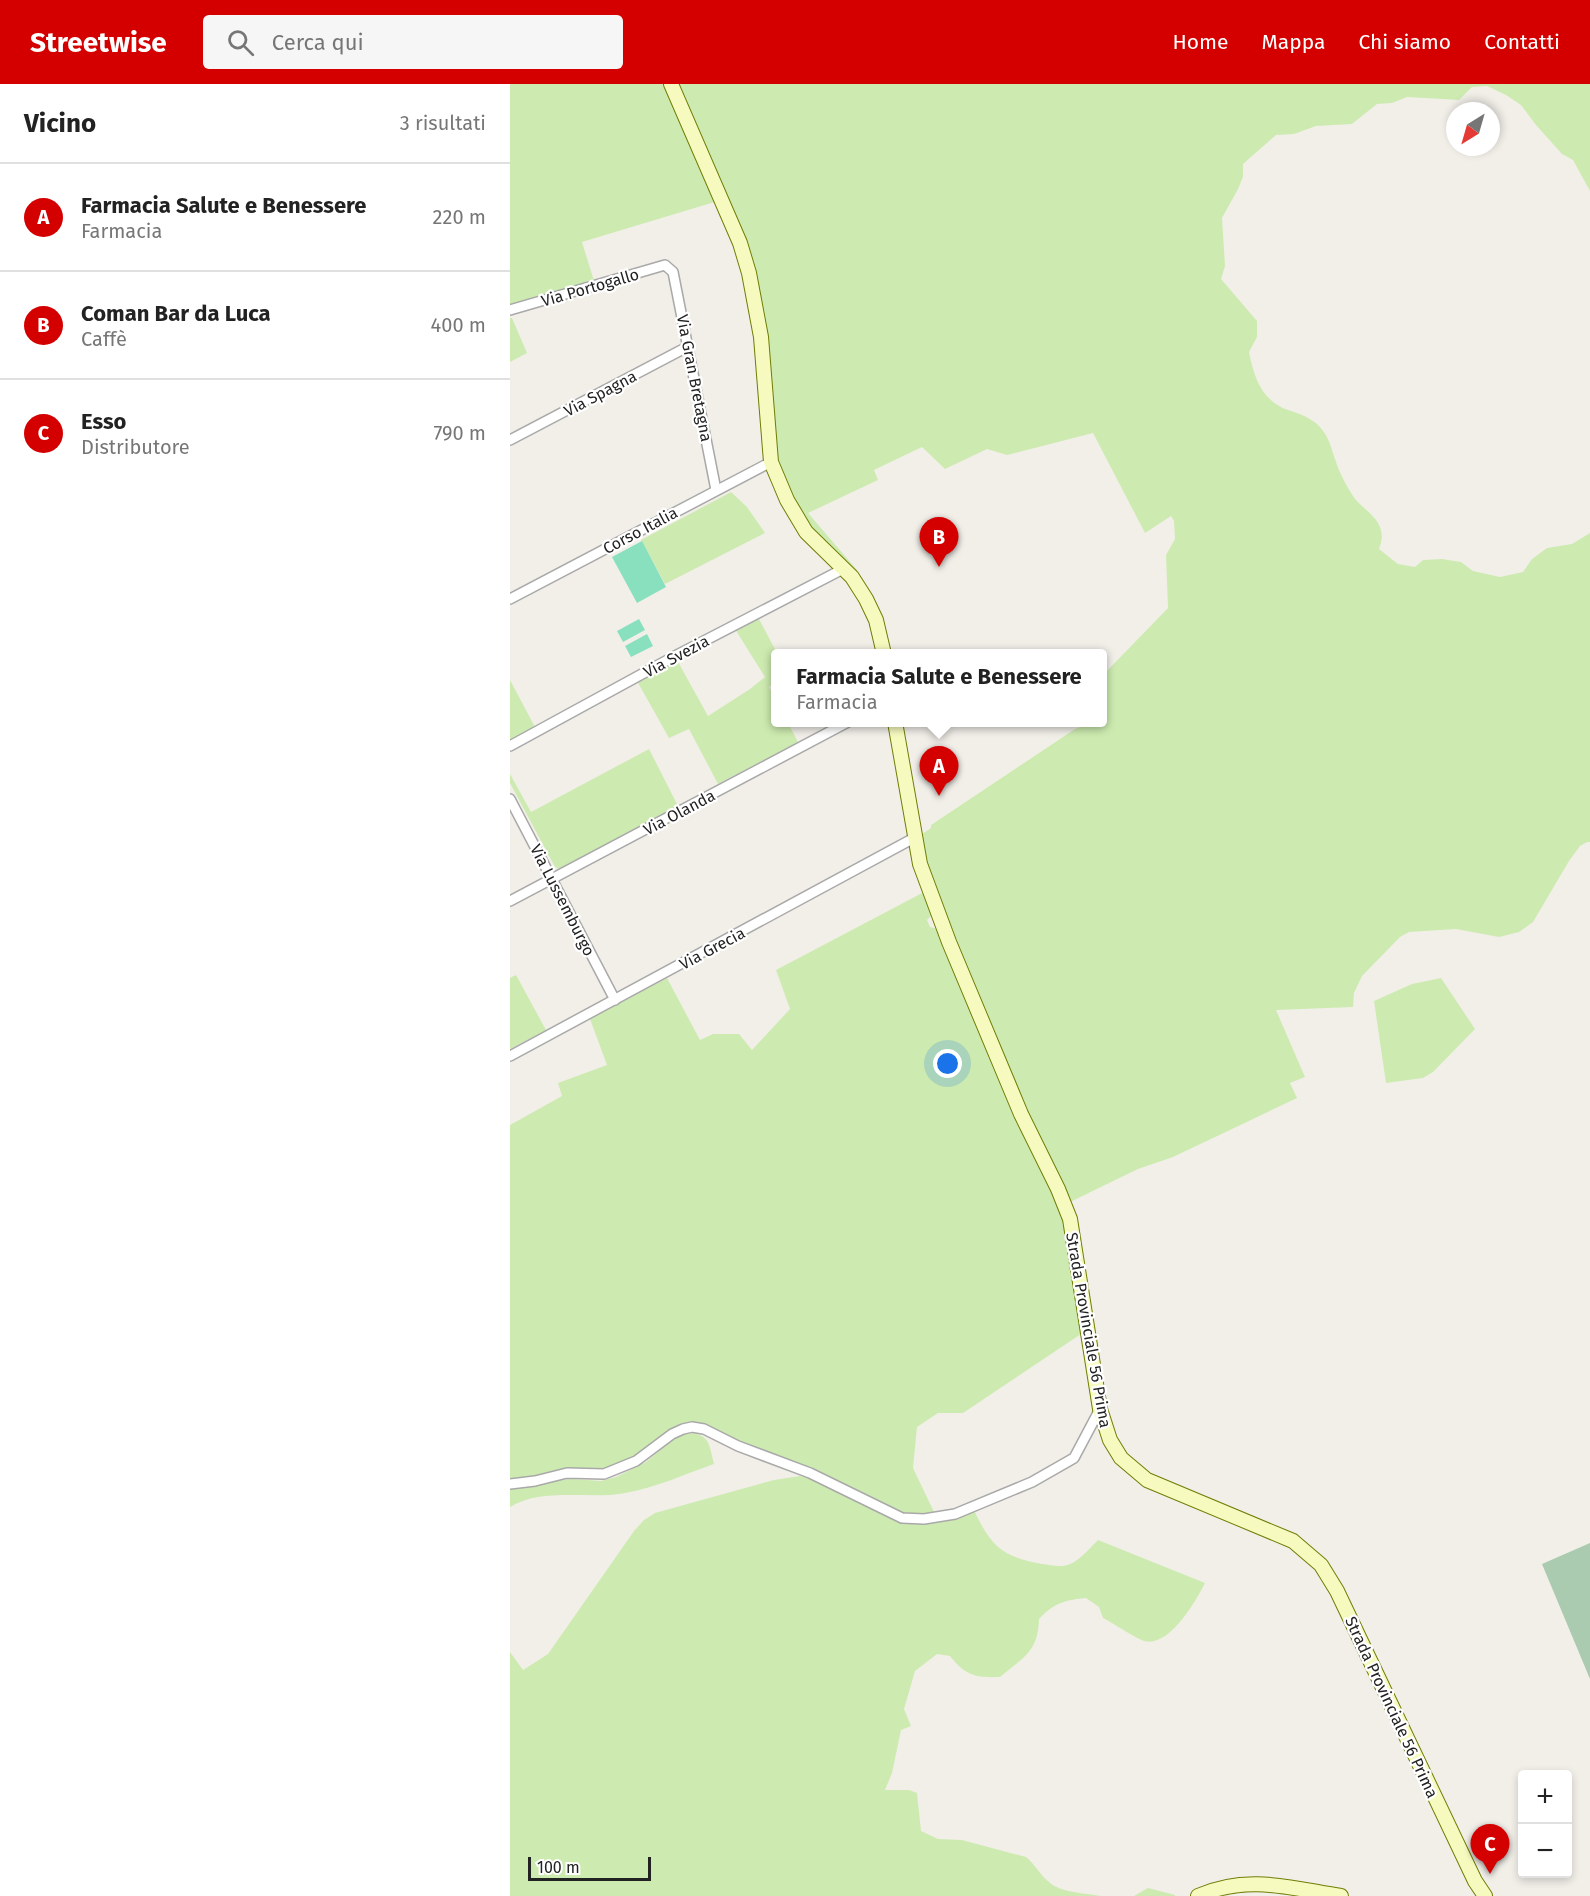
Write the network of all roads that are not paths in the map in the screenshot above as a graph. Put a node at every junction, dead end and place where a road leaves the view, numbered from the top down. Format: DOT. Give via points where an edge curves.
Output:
graph roads {
  1 [pos="671,84"];
  2 [pos="669,267"];
  3 [pos="510,310"];
  4 [pos="689,346"];
  5 [pos="510,440"];
  6 [pos="771,462"];
  7 [pos="716,490"];
  8 [pos="843,569"];
  9 [pos="510,599"];
  10 [pos="883,649"];
  11 [pos="840,727"];
  12 [pos="896,727"];
  13 [pos="510,746"];
  14 [pos="510,799"];
  15 [pos="914,838"];
  16 [pos="552,879"];
  17 [pos="510,902"];
  18 [pos="615,1000"];
  19 [pos="510,1056"];
  20 [pos="1100,1409"];
  21 [pos="510,1484"];
  22 [pos="1475,1881"];
  23 [pos="1198,1896"];
  24 [pos="1341,1896"];
  25 [pos="1475,1896"];
  26 [pos="1485,1896"];
  1 -- 6 [label="street" via="740,243 749,273 761,337"];
  2 -- 3 [label="street, Via Portogallo"];
  2 -- 4 [label="street, Via Gran Bretagna"];
  4 -- 5 [label="street, Via Spagna"];
  4 -- 7 [label="street, Via Gran Bretagna"];
  6 -- 7 [label="street, Corso Italia"];
  6 -- 8 [label="street" via="806,532"];
  7 -- 9 [label="street, Corso Italia"];
  8 -- 10 [label="street" via="870,606"];
  8 -- 13 [label="street, Via Svezia"];
  11 -- 16 [label="street, Via Olanda"];
  12 -- 15 [label="street, Strada Provinciale 56 Prima"];
  14 -- 16 [label="street, Via Lussemburgo"];
  15 -- 18 [label="street, Via Grecia"];
  15 -- 20 [label="street, Strada Provinciale 56 Prima" via="945,932 1070,1219"];
  16 -- 17 [label="street, Via Olanda"];
  16 -- 18 [label="street, Via Lussemburgo"];
  18 -- 19 [label="street, Via Grecia"];
  20 -- 21 [label="street" via="1074,1458 1032,1482 955,1514 924,1520 902,1518 810,1473 692,1427 672,1434 636,1461 604,1474 567,1473"];
  20 -- 22 [label="street, Strada Provinciale 56 Prima" via="1110,1440 1121,1458 1147,1480 1293,1541 1321,1565"];
  22 -- 25 [label="street"];
  22 -- 26 [label="street, Strada Provinciale 56 Prima"];
  23 -- 24 [label="street" via="1218,1888 1251,1883"];
}
